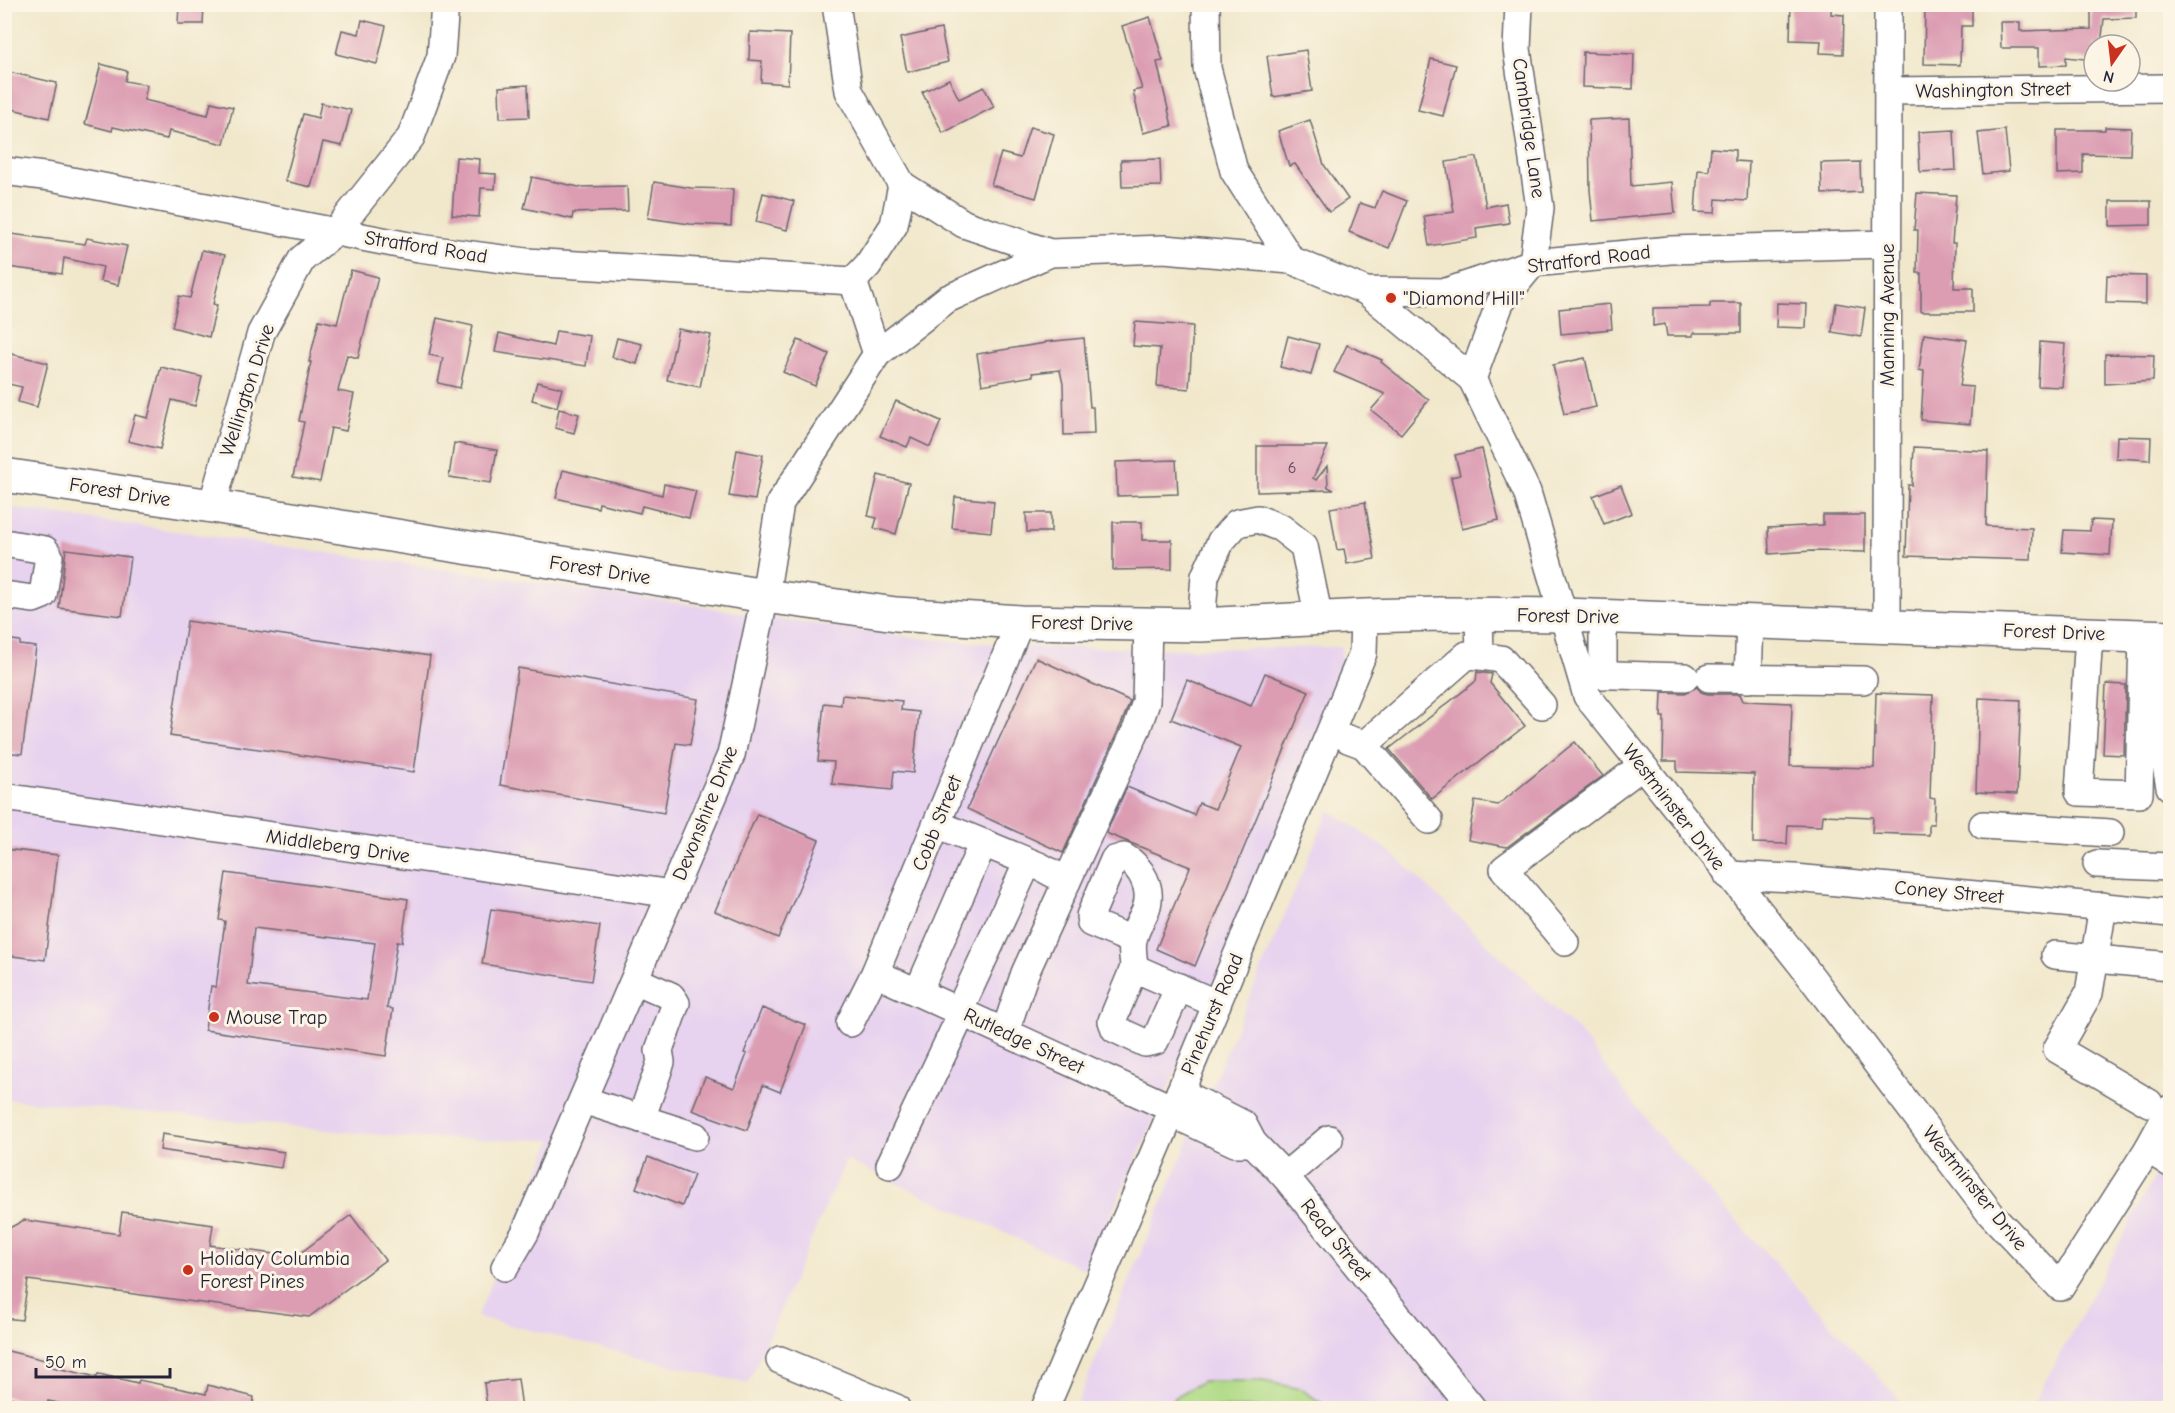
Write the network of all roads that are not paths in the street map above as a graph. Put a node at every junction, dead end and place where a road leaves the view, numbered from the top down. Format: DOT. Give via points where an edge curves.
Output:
graph roads {
  1 [pos="445,4"];
  2 [pos="836,4"];
  3 [pos="1206,4"];
  4 [pos="1519,4"];
  5 [pos="1888,4"];
  6 [pos="2170,88"];
  7 [pos="1888,92"];
  8 [pos="4,171"];
  9 [pos="902,185"];
  10 [pos="336,231"];
  11 [pos="1886,244"];
  12 [pos="1050,253"];
  13 [pos="1291,260"];
  14 [pos="1533,263"];
  15 [pos="853,281"];
  16 [pos="1366,291"];
  17 [pos="877,354"];
  18 [pos="1472,379"];
  19 [pos="4,475"];
  20 [pos="212,506"];
  21 [pos="4,543"];
  22 [pos="4,595"];
  23 [pos="765,597"];
  24 [pos="1479,614"];
  25 [pos="1564,615"];
  26 [pos="1364,616"];
  27 [pos="1603,616"];
  28 [pos="1319,619"];
  29 [pos="1749,621"];
  30 [pos="1020,622"];
  31 [pos="1148,624"];
  32 [pos="1201,625"];
  33 [pos="1887,625"];
  34 [pos="2089,634"];
  35 [pos="2161,636"];
  36 [pos="1480,656"];
  37 [pos="1592,674"];
  38 [pos="1748,679"];
  39 [pos="1863,680"];
  40 [pos="1542,705"];
  41 [pos="1329,733"];
  42 [pos="2165,733"];
  43 [pos="1364,745"];
  44 [pos="1642,766"];
  45 [pos="2170,787"];
  46 [pos="2112,793"];
  47 [pos="4,797"];
  48 [pos="1429,820"];
  49 [pos="937,824"];
  50 [pos="1983,825"];
  51 [pos="2110,832"];
  52 [pos="983,843"];
  53 [pos="1028,862"];
  54 [pos="2170,867"];
  55 [pos="1728,875"];
  56 [pos="1067,881"];
  57 [pos="672,894"];
  58 [pos="2103,906"];
  59 [pos="2170,913"];
  60 [pos="1132,940"];
  61 [pos="1565,942"];
  62 [pos="2055,955"];
  63 [pos="2096,959"];
  64 [pos="2170,966"];
  65 [pos="1134,968"];
  66 [pos="876,973"];
  67 [pos="635,980"];
  68 [pos="1179,987"];
  69 [pos="918,992"];
  70 [pos="1216,1004"];
  71 [pos="961,1012"];
  72 [pos="850,1023"];
  73 [pos="1005,1032"];
  74 [pos="583,1100"];
  75 [pos="1174,1105"];
  76 [pos="2160,1106"];
  77 [pos="641,1119"];
  78 [pos="695,1136"];
  79 [pos="1329,1139"];
  80 [pos="1252,1143"];
  81 [pos="2159,1156"];
  82 [pos="890,1165"];
  83 [pos="1285,1176"];
  84 [pos="505,1267"];
  85 [pos="780,1360"];
  86 [pos="896,1408"];
  87 [pos="1045,1408"];
  88 [pos="1472,1408"];
  1 -- 10 [label="street, Wellington Drive" via="441,56 411,137"];
  2 -- 9 [label="street" via="849,91"];
  3 -- 13 [label="street" via="1207,68 1234,171"];
  4 -- 14 [label="street, Cambridge Lane" via="1517,49 1540,208"];
  5 -- 7 [label="street, Manning Avenue"];
  6 -- 7 [label="street, Washington Street"];
  7 -- 11 [label="street, Manning Avenue"];
  8 -- 10 [label="street, Stratford Road"];
  9 -- 12 [label="street" via="964,224"];
  9 -- 15 [label="street" via="894,225"];
  10 -- 15 [label="street, Stratford Road" via="419,249 526,262"];
  10 -- 20 [label="street, Wellington Drive" via="302,259 261,333"];
  11 -- 14 [label="street, Stratford Road" via="1670,250"];
  11 -- 33 [label="street, Manning Avenue"];
  12 -- 13 [label="street, Stratford Road" via="1164,249"];
  12 -- 17 [label="street, Devonshire Drive" via="947,299"];
  13 -- 16 [label="street, Stratford Road"];
  14 -- 16 [label="street, Stratford Road" via="1446,292"];
  14 -- 18 [label="street" via="1500,303"];
  15 -- 17 [label="street"];
  16 -- 18 [label="street, Westminster Drive"];
  17 -- 23 [label="street, Devonshire Drive" via="780,503"];
  18 -- 25 [label="street, Westminster Drive" via="1527,492"];
  19 -- 20 [label="main road, Forest Drive"];
  20 -- 23 [label="main road, Forest Drive"];
  21 -- 22 [label="street" via="45,550 49,556 43,594 33,599"];
  23 -- 30 [label="main road, Forest Drive" via="896,614"];
  23 -- 57 [label="street, Devonshire Drive" via="731,755"];
  24 -- 25 [label="main road, Forest Drive"];
  24 -- 26 [label="main road, Forest Drive"];
  24 -- 36 [label="street"];
  25 -- 27 [label="main road, Forest Drive"];
  25 -- 37 [label="street, Westminster Drive"];
  26 -- 28 [label="main road, Forest Drive"];
  26 -- 41 [label="street, Pinehurst Road" via="1363,653"];
  27 -- 29 [label="main road, Forest Drive"];
  27 -- 37 [label="street"];
  28 -- 32 [label="main road, Forest Drive"];
  28 -- 32 [label="street" via="1304,546 1281,528 1258,519 1237,523 1221,541 1205,576"];
  29 -- 33 [label="main road, Forest Drive"];
  29 -- 38 [label="street"];
  30 -- 31 [label="main road, Forest Drive"];
  30 -- 49 [label="street, Cobb Street"];
  31 -- 32 [label="main road, Forest Drive"];
  31 -- 56 [label="street" via="1146,702"];
  33 -- 34 [label="main road, Forest Drive"];
  34 -- 35 [label="main road, Forest Drive"];
  34 -- 46 [label="street" via="2079,792"];
  35 -- 42 [label="street"];
  35 -- 46 [label="street" via="2139,794"];
  36 -- 40 [label="street" via="1501,659"];
  36 -- 43 [label="street" via="1467,655"];
  37 -- 38 [label="street"];
  37 -- 44 [label="street, Westminster Drive" via="1587,696"];
  38 -- 39 [label="street"];
  41 -- 43 [label="street"];
  41 -- 70 [label="street, Pinehurst Road"];
  42 -- 45 [label="street"];
  43 -- 48 [label="street"];
  44 -- 55 [label="street, Westminster Drive"];
  44 -- 61 [label="street" via="1504,869"];
  46 -- 51 [label="street"];
  47 -- 57 [label="street, Middleberg Drive"];
  49 -- 52 [label="street"];
  49 -- 66 [label="street, Cobb Street"];
  50 -- 51 [label="street"];
  51 -- 54 [label="street" via="2103,864"];
  52 -- 53 [label="street"];
  52 -- 69 [label="street"];
  53 -- 56 [label="street"];
  53 -- 71 [label="street"];
  55 -- 58 [label="street, Coney Street"];
  55 -- 81 [label="street, Westminster Drive" via="1802,965 1990,1213 2060,1287"];
  56 -- 73 [label="street" via="1024,973"];
  57 -- 67 [label="street, Devonshire Drive"];
  58 -- 59 [label="street, Coney Street"];
  58 -- 63 [label="street"];
  60 -- 60 [label="street" via="1154,891 1147,887 1142,872 1124,861 1090,916 1091,923"];
  60 -- 65 [label="street"];
  62 -- 63 [label="street"];
  63 -- 64 [label="street"];
  63 -- 76 [label="street" via="2089,993 2057,1049"];
  65 -- 68 [label="street"];
  65 -- 68 [label="street" via="1112,1021 1115,1029 1145,1043 1155,1041"];
  66 -- 69 [label="street, Rutledge Street"];
  66 -- 72 [label="street, Cobb Street"];
  67 -- 74 [label="street, Devonshire Drive"];
  67 -- 77 [label="street" via="671,996 676,1003"];
  68 -- 70 [label="street"];
  69 -- 71 [label="street, Rutledge Street"];
  70 -- 75 [label="street, Pinehurst Road"];
  71 -- 73 [label="street, Rutledge Street"];
  71 -- 82 [label="street"];
  73 -- 75 [label="street, Rutledge Street"];
  74 -- 77 [label="street"];
  74 -- 84 [label="street, Devonshire Drive" via="525,1233"];
  75 -- 80 [label="street, Rutledge Street" via="1243,1124"];
  75 -- 87 [label="street, Pinehurst Road"];
  76 -- 81 [label="street"];
  77 -- 78 [label="street"];
  79 -- 83 [label="street"];
  80 -- 83 [label="street, Read Street"];
  83 -- 88 [label="street, Read Street"];
  85 -- 86 [label="street"];
}
